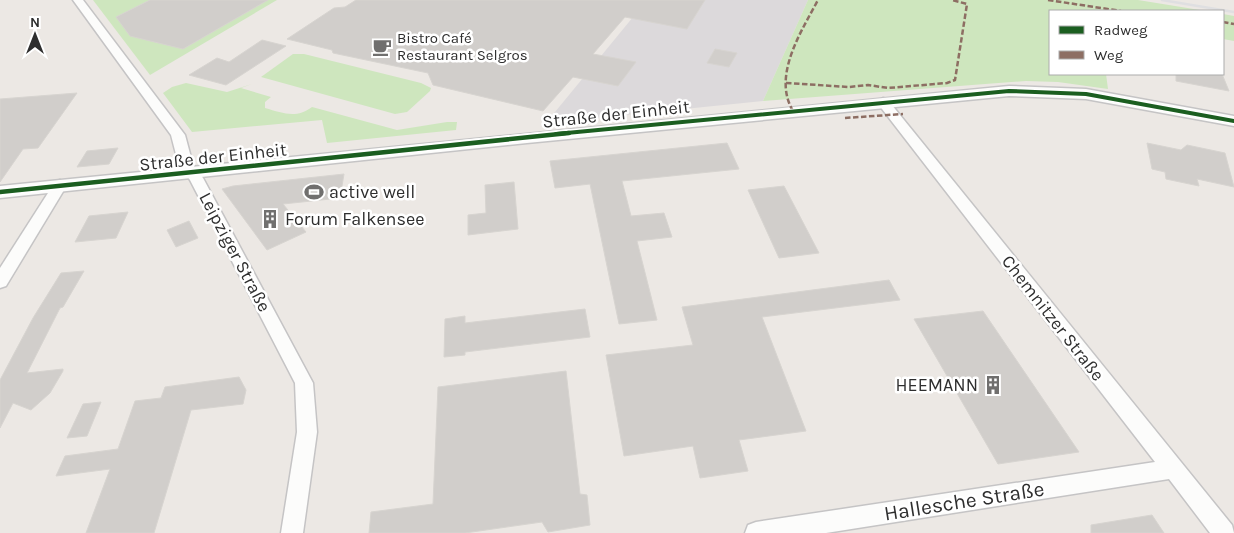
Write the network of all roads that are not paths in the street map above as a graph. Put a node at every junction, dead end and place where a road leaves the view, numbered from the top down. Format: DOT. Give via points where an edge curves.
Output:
graph roads {
  1 [pos="78,0"];
  2 [pos="882,102"];
  3 [pos="1234,121"];
  4 [pos="192,173"];
  5 [pos="60,185"];
  6 [pos="0,192"];
  7 [pos="0,282"];
  8 [pos="1173,469"];
  9 [pos="292,533"];
  10 [pos="756,533"];
  11 [pos="1224,533"];
  1 -- 4 [label="street, Leipziger Straße" via="178,135 186,166"];
  2 -- 3 [label="street, Straße der Einheit" via="1009,91 1063,92 1127,100"];
  2 -- 4 [label="street, Straße der Einheit"];
  2 -- 8 [label="street, Chemnitzer Straße"];
  4 -- 5 [label="street, Straße der Einheit"];
  4 -- 9 [label="street, Leipziger Straße" via="304,383 307,432"];
  5 -- 6 [label="street, Straße der Einheit"];
  5 -- 7 [label="street"];
  8 -- 10 [label="street, Hallesche Straße"];
  8 -- 11 [label="street, Chemnitzer Straße"];
}
